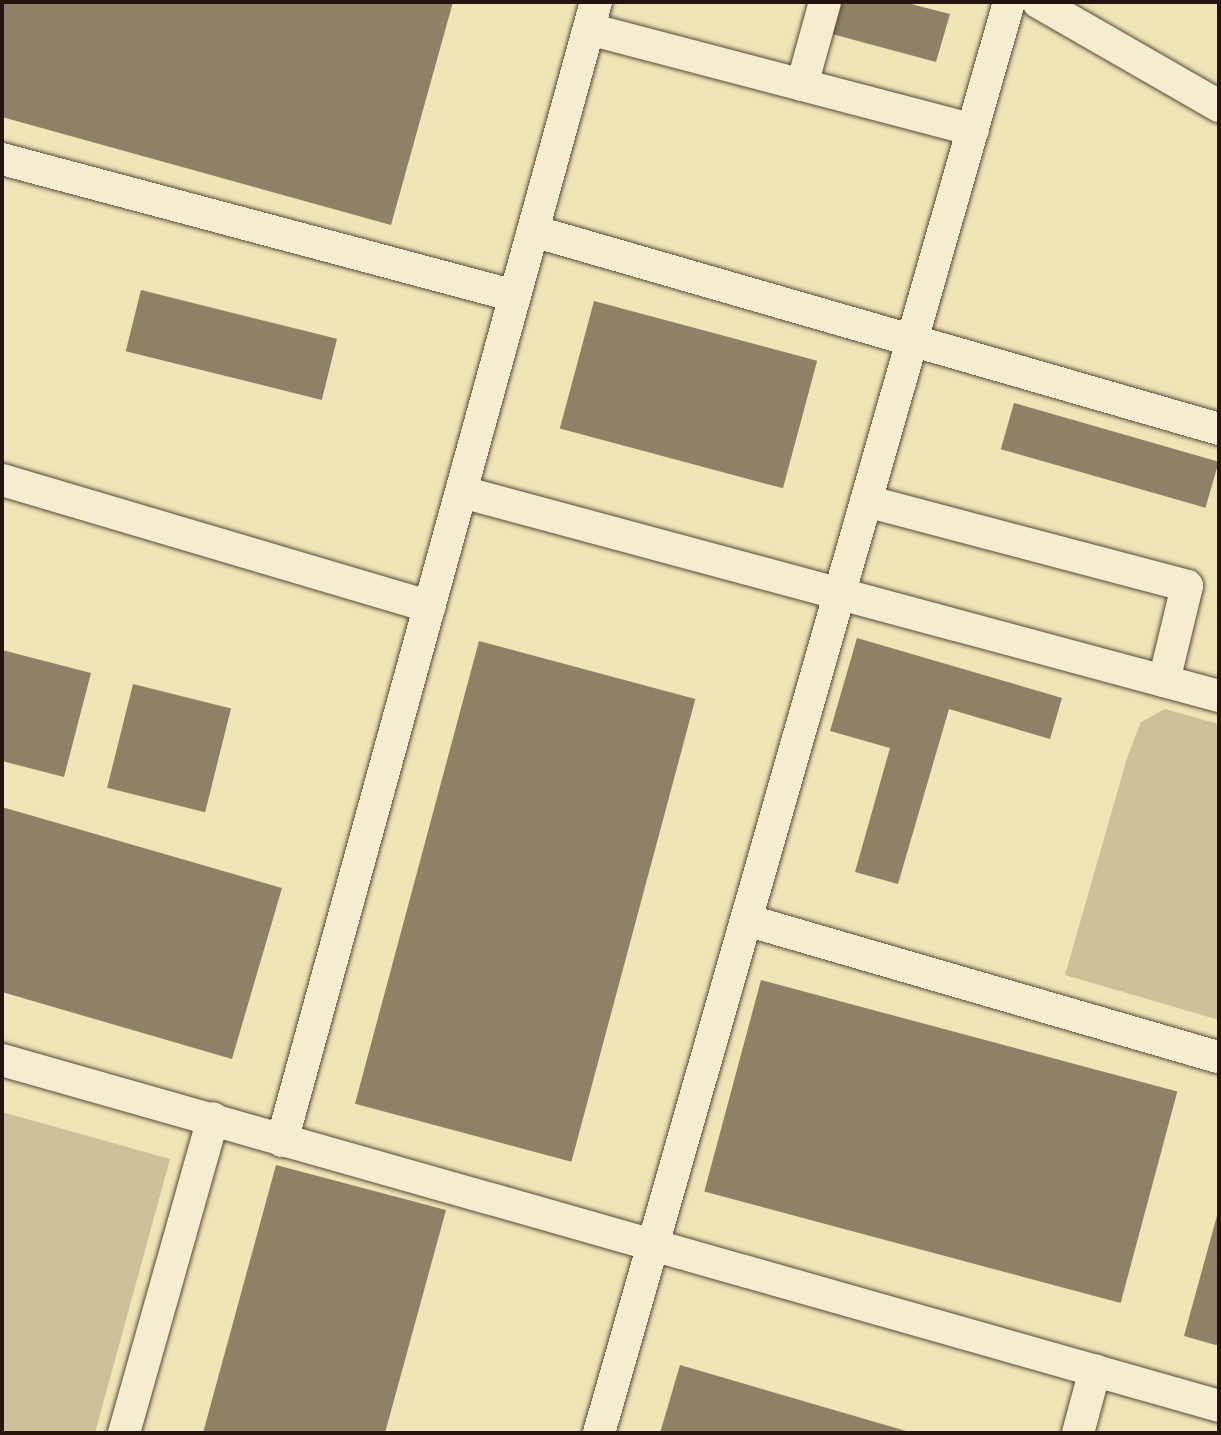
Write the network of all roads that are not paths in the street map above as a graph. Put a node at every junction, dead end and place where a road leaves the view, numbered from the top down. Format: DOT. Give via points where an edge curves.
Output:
graph roads {
  1 [pos="825,2"];
  2 [pos="1010,2"];
  3 [pos="1038,2"];
  4 [pos="592,16"];
  5 [pos="802,85"];
  6 [pos="1219,106"];
  7 [pos="972,130"];
  8 [pos="2,159"];
  9 [pos="533,231"];
  10 [pos="515,296"];
  11 [pos="913,340"];
  12 [pos="1219,429"];
  13 [pos="2,480"];
  14 [pos="462,492"];
  15 [pos="866,501"];
  16 [pos="840,593"];
  17 [pos="430,607"];
  18 [pos="1164,681"];
  19 [pos="1219,696"];
  20 [pos="746,920"];
  21 [pos="1219,1057"];
  22 [pos="2,1060"];
  23 [pos="213,1118"];
  24 [pos="282,1141"];
  25 [pos="652,1245"];
  26 [pos="1095,1370"];
  27 [pos="1219,1406"];
  28 [pos="124,1433"];
  29 [pos="599,1433"];
  30 [pos="1077,1433"];
  1 -- 5 [label="lane"];
  2 -- 7 [label="lane"];
  3 -- 6 [label="lane"];
  4 -- 5 [label="lane"];
  4 -- 9 [label="lane"];
  5 -- 7 [label="lane"];
  7 -- 11 [label="lane"];
  8 -- 10 [label="lane"];
  9 -- 10 [label="lane"];
  9 -- 11 [label="lane"];
  10 -- 14 [label="lane"];
  11 -- 12 [label="lane"];
  11 -- 15 [label="lane"];
  13 -- 17 [label="lane"];
  14 -- 16 [label="lane"];
  14 -- 17 [label="lane"];
  15 -- 16 [label="lane"];
  15 -- 18 [label="lane" via="1187,586"];
  16 -- 18 [label="lane"];
  16 -- 20 [label="lane"];
  17 -- 24 [label="lane"];
  18 -- 19 [label="lane"];
  20 -- 21 [label="lane"];
  20 -- 25 [label="lane"];
  22 -- 23 [label="lane"];
  23 -- 24 [label="lane"];
  23 -- 28 [label="lane"];
  24 -- 25 [label="lane"];
  25 -- 26 [label="lane"];
  25 -- 29 [label="lane"];
  26 -- 27 [label="lane"];
  26 -- 30 [label="lane"];
}
